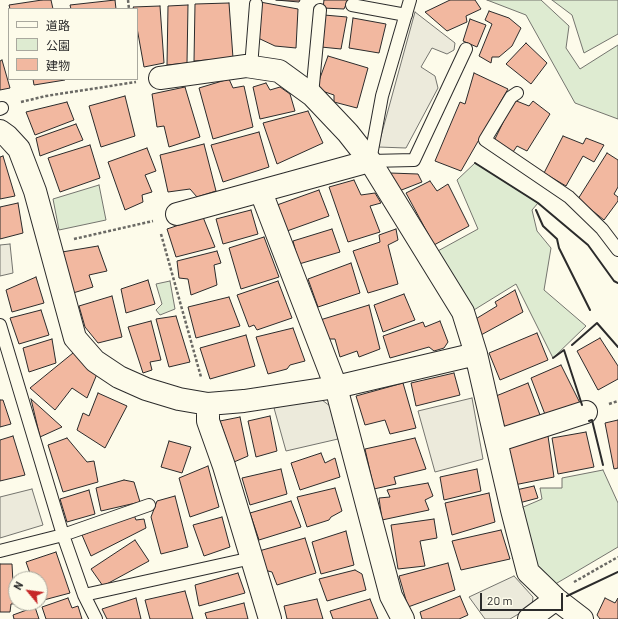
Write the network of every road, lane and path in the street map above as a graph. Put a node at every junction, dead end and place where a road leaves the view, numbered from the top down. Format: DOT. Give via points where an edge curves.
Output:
graph roads {
  1 [pos="256,4"];
  2 [pos="411,5"];
  3 [pos="352,6"];
  4 [pos="320,10"];
  5 [pos="466,49"];
  6 [pos="251,67"];
  7 [pos="160,78"];
  8 [pos="130,83"];
  9 [pos="517,93"];
  10 [pos="312,95"];
  11 [pos="1,108"];
  12 [pos="0,131"];
  13 [pos="370,161"];
  14 [pos="261,192"];
  15 [pos="167,217"];
  16 [pos="48,245"];
  17 [pos="618,250"];
  18 [pos="0,325"];
  19 [pos="476,354"];
  20 [pos="336,387"];
  21 [pos="208,404"];
  22 [pos="586,412"];
  23 [pos="496,442"];
  24 [pos="149,505"];
  25 [pos="63,535"];
  26 [pos="0,551"];
  27 [pos="618,557"];
  28 [pos="252,558"];
  29 [pos="84,595"];
  30 [pos="556,599"];
  31 [pos="96,619"];
  32 [pos="270,619"];
  33 [pos="403,619"];
  34 [pos="529,619"];
  35 [pos="582,619"];
  1 -- 6 [label="lane"];
  2 -- 3 [label="lane"];
  2 -- 13 [label="lane" via="382,96"];
  4 -- 10 [label="lane"];
  5 -- 13 [label="lane" via="414,160"];
  6 -- 7 [label="street"];
  6 -- 10 [label="street" via="279,71"];
  8 -- 11 [label="path" via="46,96"];
  9 -- 17 [label="lane" via="511,97 485,140 569,197 602,229"];
  10 -- 13 [label="street"];
  12 -- 16 [label="street" via="19,149 34,191"];
  13 -- 14 [label="street"];
  13 -- 19 [label="street" via="463,312"];
  14 -- 15 [label="street"];
  14 -- 20 [label="street"];
  15 -- 16 [label="path"];
  15 -- 21 [label="path"];
  16 -- 21 [label="street" via="75,338 95,361 119,377 146,389"];
  18 -- 25 [label="lane"];
  19 -- 20 [label="street"];
  19 -- 23 [label="street"];
  20 -- 21 [label="street" via="244,402"];
  20 -- 33 [label="street" via="391,596"];
  21 -- 28 [label="street" via="208,421"];
  22 -- 23 [label="street"];
  23 -- 30 [label="street" via="528,572"];
  24 -- 25 [label="lane"];
  25 -- 26 [label="lane"];
  25 -- 29 [label="lane"];
  27 -- 30 [label="path" via="570,584"];
  28 -- 29 [label="lane"];
  28 -- 32 [label="street"];
  29 -- 31 [label="lane"];
  30 -- 34 [label="street"];
  30 -- 35 [label="street"];
}
